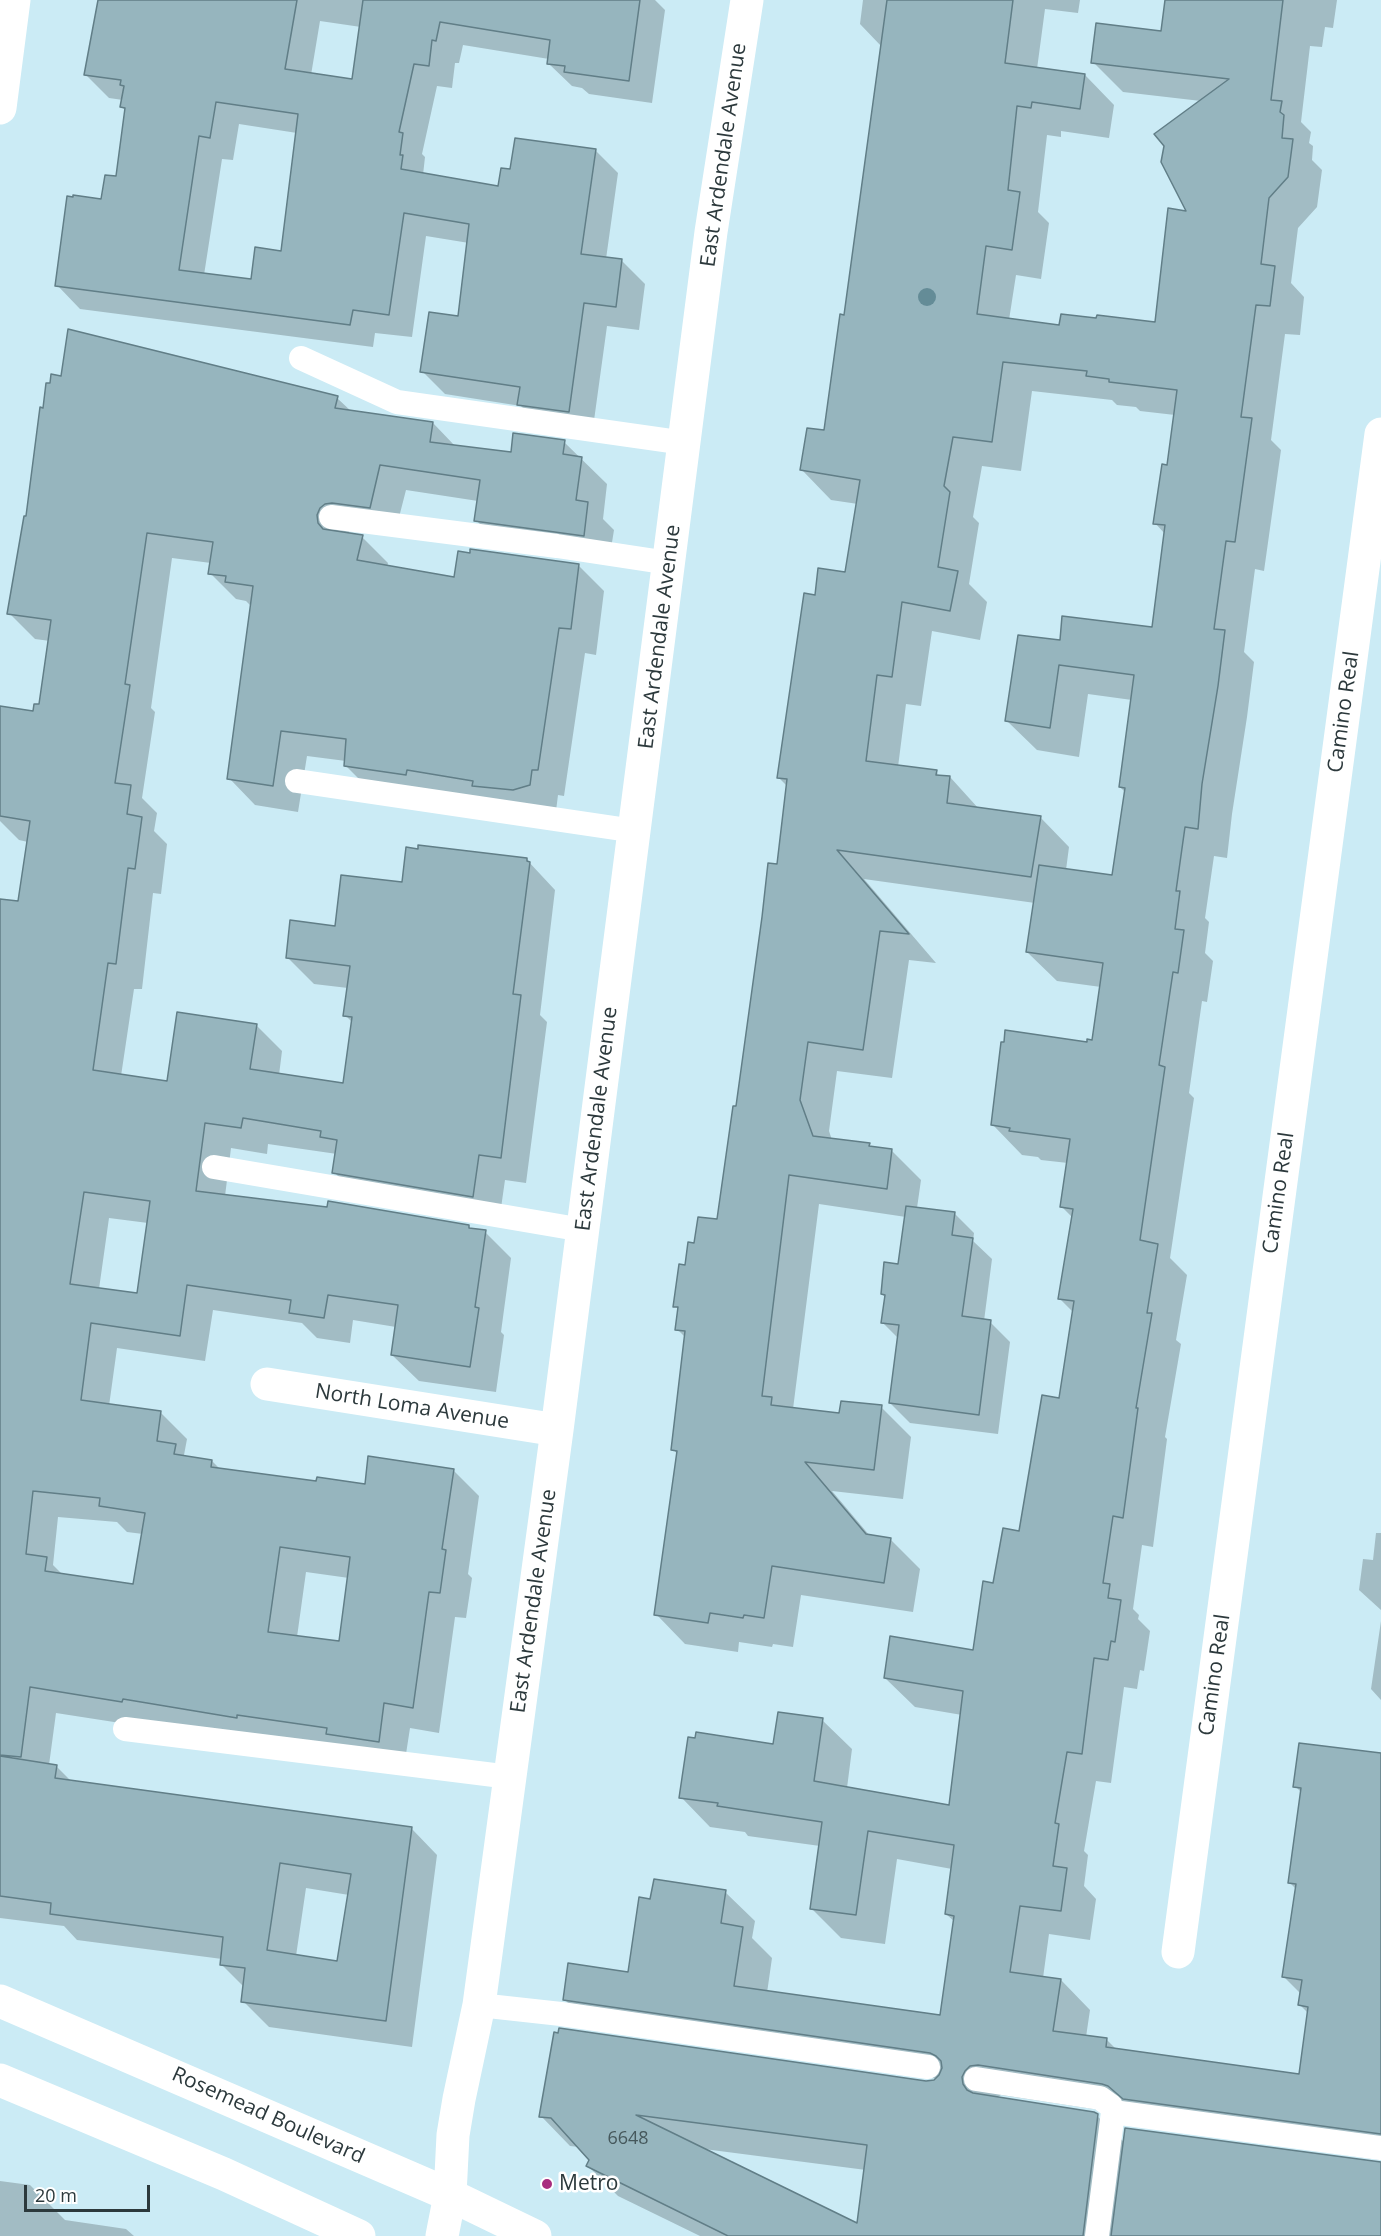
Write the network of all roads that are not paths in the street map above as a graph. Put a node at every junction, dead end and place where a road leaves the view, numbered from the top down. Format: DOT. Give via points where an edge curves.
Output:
graph roads {
  1 [pos="14,0"];
  2 [pos="747,0"];
  3 [pos="0,108"];
  4 [pos="301,358"];
  5 [pos="1381,434"];
  6 [pos="685,443"];
  7 [pos="331,517"];
  8 [pos="669,563"];
  9 [pos="297,781"];
  10 [pos="634,831"];
  11 [pos="214,1167"];
  12 [pos="583,1230"];
  13 [pos="267,1383"];
  14 [pos="557,1430"];
  15 [pos="125,1729"];
  16 [pos="510,1777"];
  17 [pos="1178,1952"];
  18 [pos="0,2001"];
  19 [pos="479,2005"];
  20 [pos="928,2067"];
  21 [pos="976,2079"];
  22 [pos="0,2080"];
  23 [pos="1113,2112"];
  24 [pos="1381,2148"];
  25 [pos="450,2195"];
  26 [pos="359,2236"];
  27 [pos="442,2236"];
  28 [pos="535,2236"];
  29 [pos="1096,2236"];
  1 -- 3 [label="street"];
  2 -- 6 [label="street, East Ardendale Avenue" via="711,232"];
  4 -- 6 [label="lane" via="397,402"];
  5 -- 17 [label="street, Camino Real"];
  6 -- 8 [label="street, East Ardendale Avenue"];
  7 -- 8 [label="lane"];
  8 -- 10 [label="street, East Ardendale Avenue"];
  9 -- 10 [label="lane"];
  10 -- 12 [label="street, East Ardendale Avenue"];
  11 -- 12 [label="lane"];
  12 -- 14 [label="street, East Ardendale Avenue"];
  13 -- 14 [label="street, North Loma Avenue"];
  14 -- 16 [label="street, East Ardendale Avenue"];
  15 -- 16 [label="lane"];
  16 -- 19 [label="street, East Ardendale Avenue"];
  18 -- 25 [label="street, Rosemead Boulevard"];
  19 -- 20 [label="lane"];
  19 -- 25 [label="street, East Ardendale Avenue" via="453,2135"];
  21 -- 23 [label="lane" via="1100,2098 1108,2102"];
  22 -- 26 [label="street" via="224,2174"];
  23 -- 24 [label="lane"];
  23 -- 29 [label="lane"];
  25 -- 27 [label="street, East Ardendale Avenue"];
  25 -- 28 [label="street, Rosemead Boulevard"];
}
